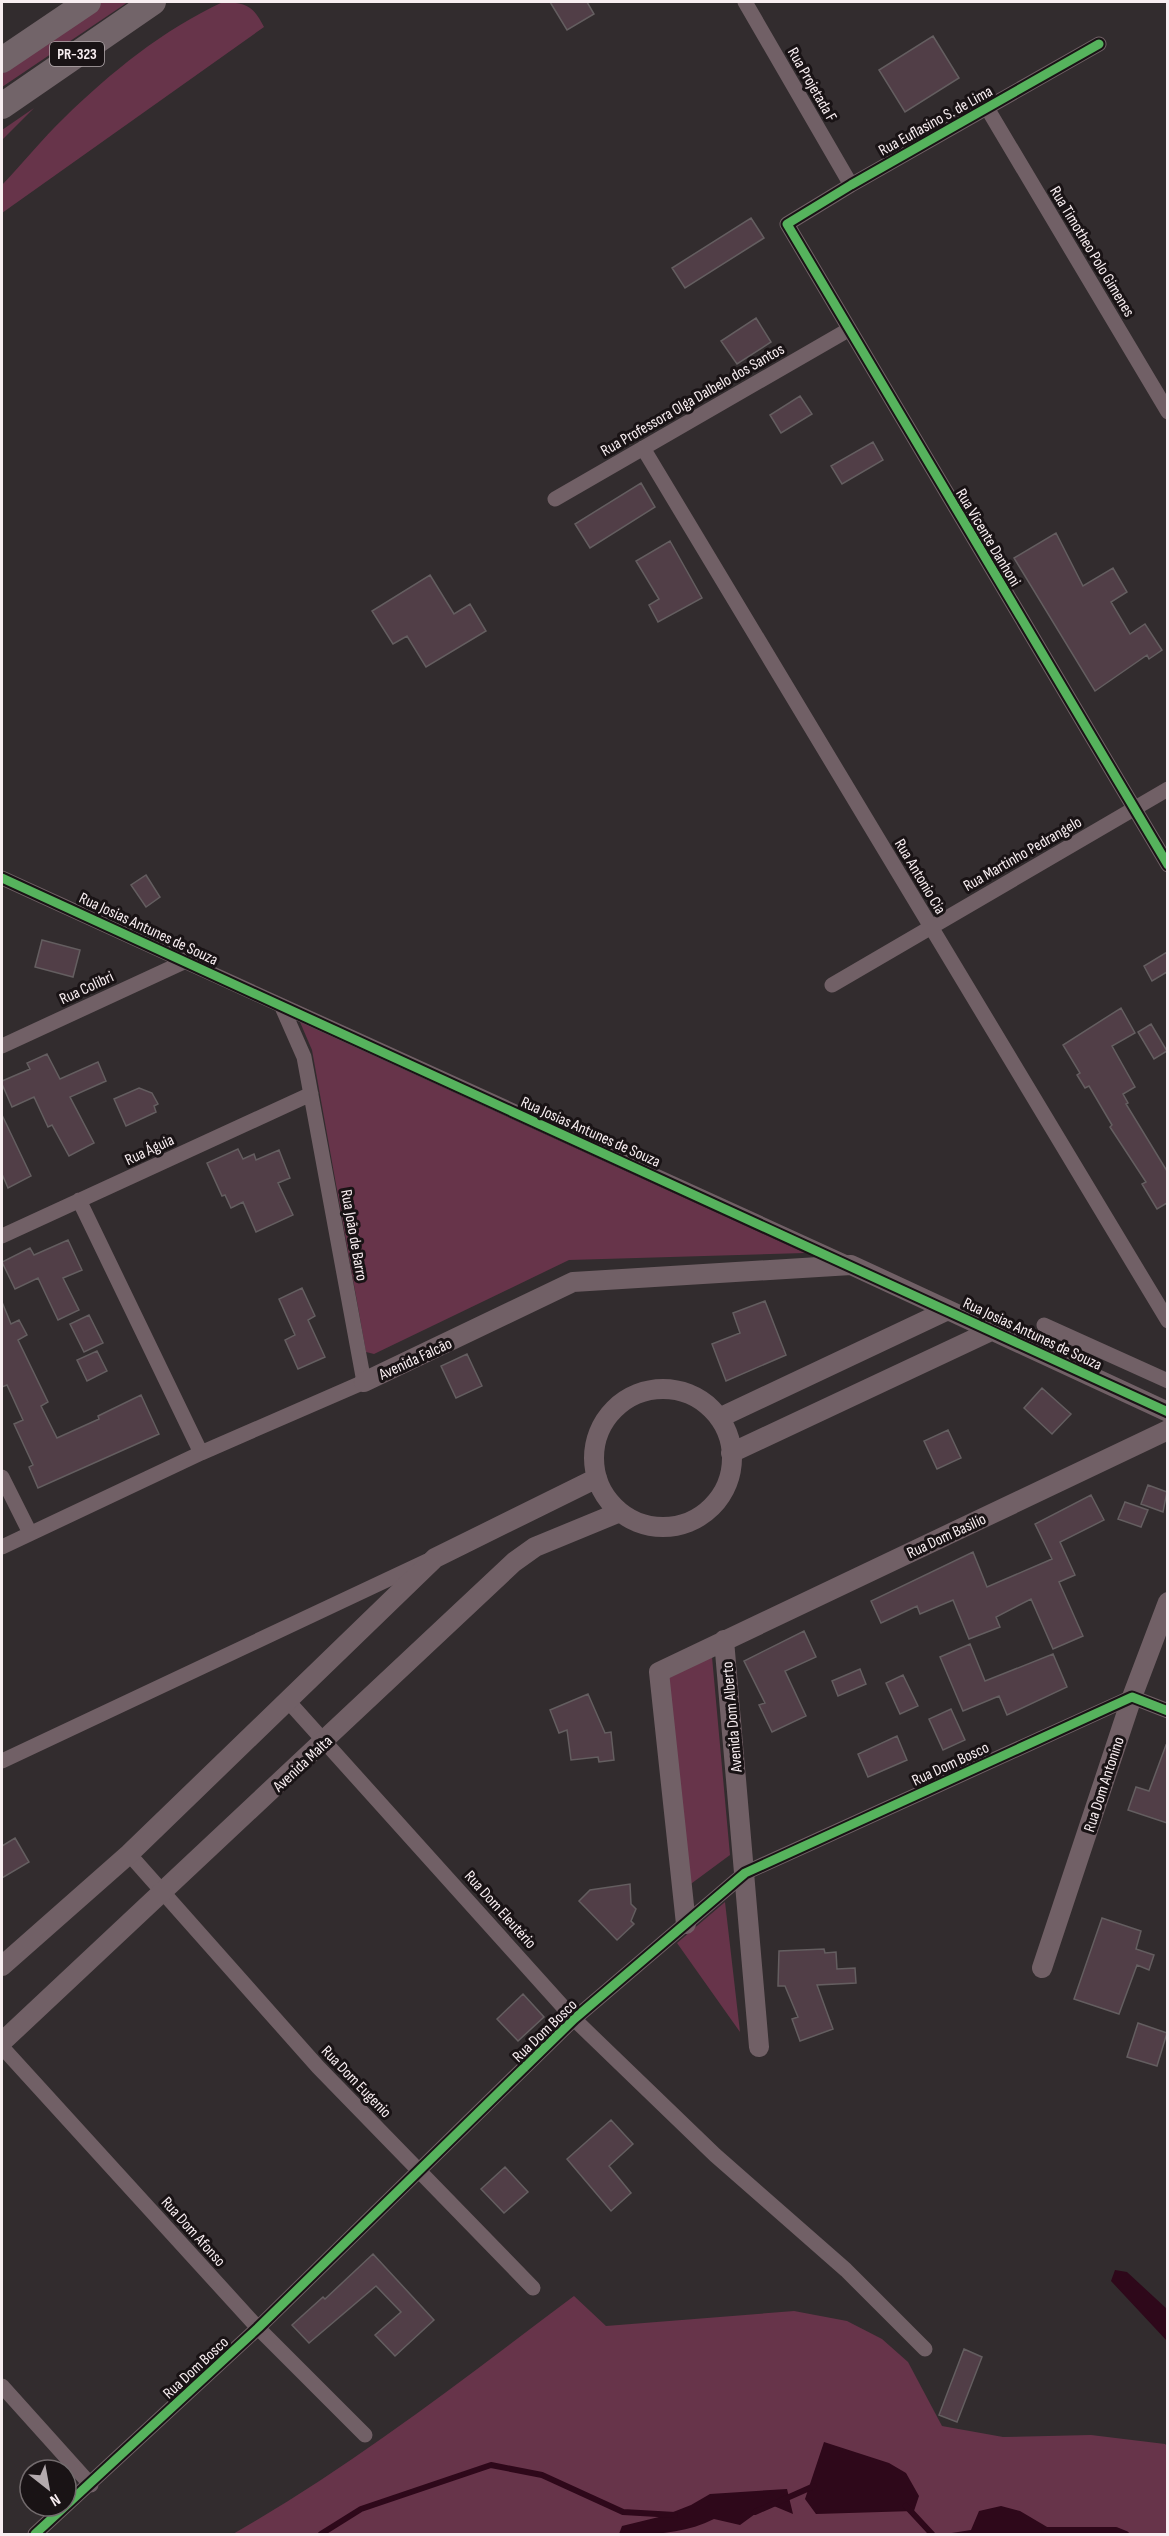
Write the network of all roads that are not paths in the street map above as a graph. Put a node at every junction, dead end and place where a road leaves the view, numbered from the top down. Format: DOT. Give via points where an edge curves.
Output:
graph roads {
  1 [pos="88,2"];
  2 [pos="153,2"];
  3 [pos="745,2"];
  4 [pos="1099,44"];
  5 [pos="2,60"];
  6 [pos="2,106"];
  7 [pos="987,108"];
  8 [pos="851,185"];
  9 [pos="787,224"];
  10 [pos="848,330"];
  11 [pos="1167,412"];
  12 [pos="643,448"];
  13 [pos="555,499"];
  14 [pos="1167,789"];
  15 [pos="1134,808"];
  16 [pos="1167,865"];
  17 [pos="2,878"];
  18 [pos="931,928"];
  19 [pos="186,961"];
  20 [pos="832,985"];
  21 [pos="282,1007"];
  22 [pos="2,1046"];
  23 [pos="311,1094"];
  24 [pos="79,1200"];
  25 [pos="2,1236"];
  26 [pos="851,1265"];
  27 [pos="948,1310"];
  28 [pos="1167,1321"];
  29 [pos="1044,1325"];
  30 [pos="991,1331"];
  31 [pos="364,1382"];
  32 [pos="1167,1382"];
  33 [pos="1167,1412"];
  34 [pos="719,1418"];
  35 [pos="1167,1430"];
  36 [pos="201,1453"];
  37 [pos="731,1453"];
  38 [pos="2,1477"];
  39 [pos="597,1478"];
  40 [pos="620,1512"];
  41 [pos="30,1533"];
  42 [pos="2,1546"];
  43 [pos="435,1557"];
  44 [pos="1167,1602"];
  45 [pos="724,1641"];
  46 [pos="1132,1697"];
  47 [pos="288,1701"];
  48 [pos="1167,1711"];
  49 [pos="326,1740"];
  50 [pos="2,1761"];
  51 [pos="129,1854"];
  52 [pos="745,1873"];
  53 [pos="163,1892"];
  54 [pos="686,1924"];
  55 [pos="2,1966"];
  56 [pos="1042,1968"];
  57 [pos="574,2019"];
  58 [pos="2,2042"];
  59 [pos="2,2047"];
  60 [pos="759,2047"];
  61 [pos="420,2171"];
  62 [pos="533,2288"];
  63 [pos="258,2328"];
  64 [pos="925,2349"];
  65 [pos="2,2386"];
  66 [pos="365,2435"];
  67 [pos="91,2485"];
  68 [pos="35,2535"];
  1 -- 5 [label="highway, PR-323"];
  2 -- 6 [label="highway, PR-323"];
  3 -- 8 [label="street, Rua Projetada F"];
  4 -- 7 [label="street, Rua Euflasino S. de Lima"];
  7 -- 8 [label="street, Rua Euflasino S. de Lima"];
  7 -- 11 [label="street, Rua Timotheo Polo Gimenes"];
  8 -- 9 [label="street, Rua Euflasino S. de Lima"];
  9 -- 10 [label="street, Rua Vicente Danhoni"];
  10 -- 12 [label="street, Rua Professora Olga Dalbelo dos Santos"];
  10 -- 15 [label="street, Rua Vicente Danhoni"];
  12 -- 13 [label="street, Rua Professora Olga Dalbelo dos Santos"];
  12 -- 18 [label="street, Rua Antonio Cia"];
  14 -- 15 [label="street, Rua Martinho Pedrangelo"];
  15 -- 16 [label="street, Rua Vicente Danhoni"];
  15 -- 18 [label="street, Rua Martinho Pedrangelo"];
  17 -- 19 [label="street, Rua Josias Antunes de Souza"];
  18 -- 20 [label="street, Rua Martinho Pedrangelo"];
  18 -- 28 [label="street, Rua Antonio Cia"];
  19 -- 21 [label="street, Rua Josias Antunes de Souza"];
  19 -- 22 [label="street, Rua Colibri"];
  21 -- 23 [label="street, Rua João de Barro" via="304,1057"];
  21 -- 26 [label="street, Rua Josias Antunes de Souza"];
  23 -- 24 [label="street, Rua Águia"];
  23 -- 31 [label="street, Rua João de Barro"];
  24 -- 25 [label="street, Rua Águia"];
  24 -- 36 [label="street"];
  26 -- 27 [label="street, Rua Josias Antunes de Souza"];
  26 -- 31 [label="street, Avenida Falcão" via="573,1282"];
  27 -- 30 [label="street, Rua Josias Antunes de Souza"];
  27 -- 34 [label="street"];
  29 -- 32 [label="street"];
  30 -- 33 [label="street, Rua Josias Antunes de Souza"];
  30 -- 37 [label="street"];
  31 -- 36 [label="street, Avenida Falcão"];
  34 -- 37 [label="street"];
  34 -- 39 [label="street" via="697,1398 683,1392 639,1393 614,1409 602,1427 594,1448"];
  35 -- 45 [label="street, Rua Dom Basilio"];
  36 -- 41 [label="street, Avenida Falcão"];
  37 -- 40 [label="street" via="721,1494 695,1518 660,1527 646,1525"];
  38 -- 41 [label="street"];
  39 -- 40 [label="street"];
  39 -- 43 [label="street"];
  40 -- 49 [label="street, Avenida Malta" via="535,1547 514,1562"];
  41 -- 42 [label="street, Avenida Falcão"];
  43 -- 47 [label="street"];
  43 -- 50 [label="street"];
  44 -- 46 [label="street, Rua Dom Antonino"];
  45 -- 52 [label="street, Avenida Dom Alberto"];
  45 -- 54 [label="street, Avenida Dom Alberto" via="659,1672"];
  46 -- 48 [label="street"];
  46 -- 52 [label="street, Rua Dom Bosco"];
  46 -- 56 [label="street, Rua Dom Antonino"];
  47 -- 49 [label="street, Rua Dom Eleutério"];
  47 -- 51 [label="street"];
  49 -- 53 [label="street, Avenida Malta"];
  49 -- 57 [label="street, Rua Dom Eleutério"];
  51 -- 53 [label="street, Rua Dom Eugenio"];
  51 -- 55 [label="street"];
  52 -- 54 [label="street, Rua Dom Bosco"];
  52 -- 60 [label="street, Avenida Dom Alberto"];
  53 -- 58 [label="street, Avenida Malta"];
  53 -- 61 [label="street, Rua Dom Eugenio" via="318,2067"];
  54 -- 57 [label="street, Rua Dom Bosco"];
  57 -- 61 [label="street, Rua Dom Bosco"];
  57 -- 64 [label="street, Rua Dom Eleutério" via="715,2155 846,2270"];
  59 -- 63 [label="street, Rua Dom Afonso"];
  61 -- 62 [label="street, Rua Dom Eugenio"];
  61 -- 63 [label="street, Rua Dom Bosco"];
  63 -- 66 [label="street, Rua Dom Afonso"];
  63 -- 67 [label="street, Rua Dom Bosco"];
  65 -- 67 [label="street"];
  67 -- 68 [label="street, Rua Dom Bosco"];
}
